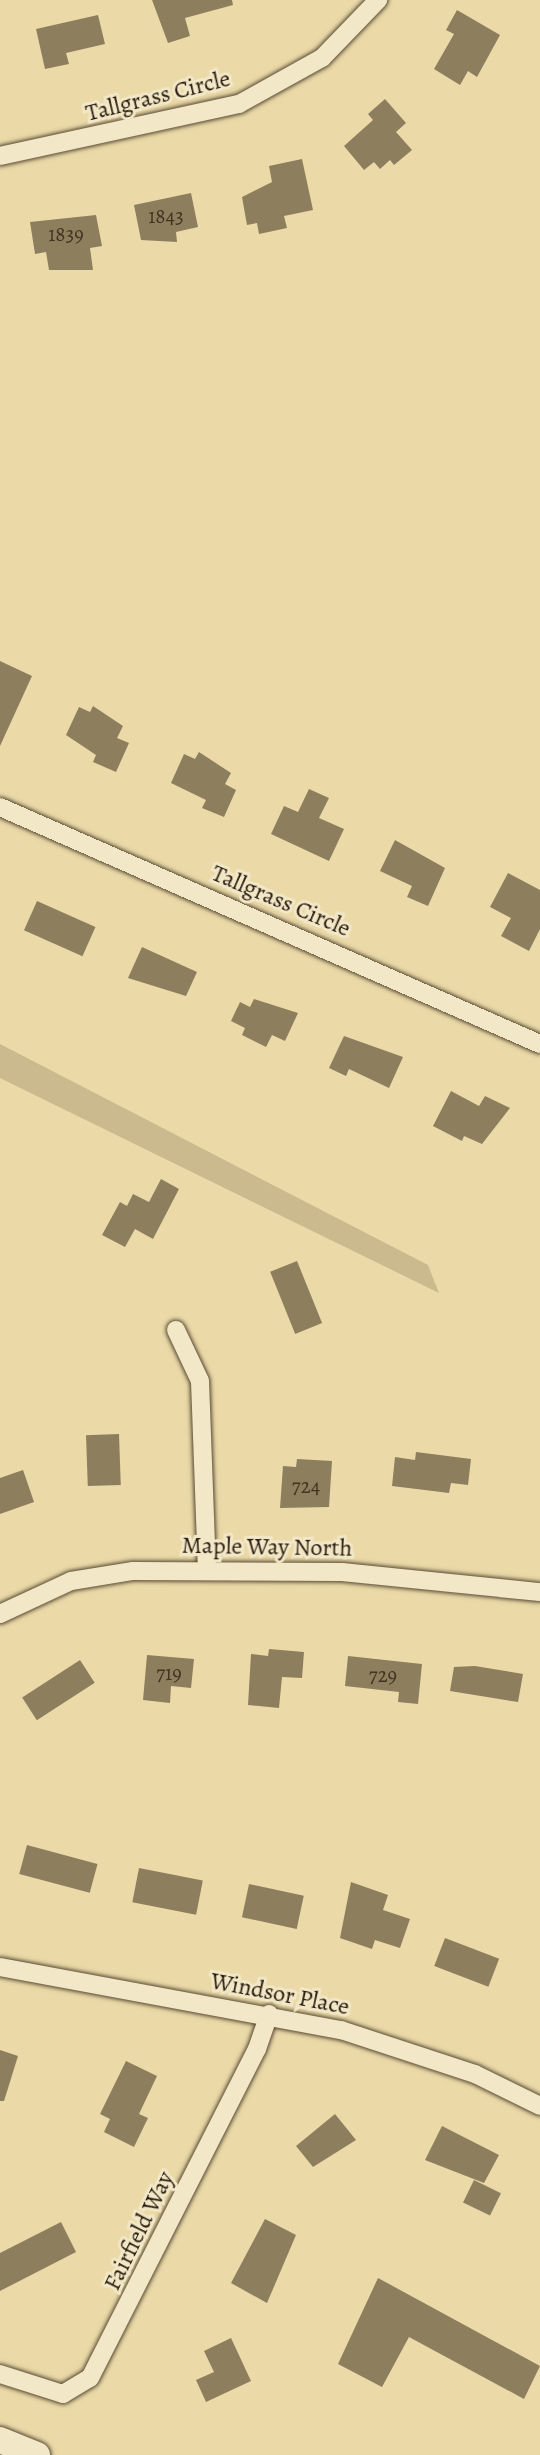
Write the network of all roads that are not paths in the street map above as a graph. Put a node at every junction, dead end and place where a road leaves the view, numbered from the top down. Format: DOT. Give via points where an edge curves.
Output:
graph roads {
  1 [pos="378,0"];
  2 [pos="0,156"];
  3 [pos="0,807"];
  4 [pos="540,1044"];
  5 [pos="176,1330"];
  6 [pos="207,1568"];
  7 [pos="540,1592"];
  8 [pos="0,1614"];
  9 [pos="0,1966"];
  10 [pos="269,2014"];
  11 [pos="540,2106"];
  12 [pos="0,2374"];
  13 [pos="0,2440"];
  14 [pos="37,2455"];
  1 -- 2 [label="street, Tallgrass Circle" via="322,58 239,104"];
  3 -- 4 [label="street, Tallgrass Circle"];
  5 -- 6 [label="street" via="200,1381"];
  6 -- 7 [label="street, Maple Way North" via="342,1572"];
  6 -- 8 [label="street, Maple Way North" via="80,1579"];
  9 -- 10 [label="street, Windsor Place"];
  10 -- 11 [label="street, Windsor Place" via="410,2050"];
  10 -- 12 [label="street, Fairfield Way" via="257,2049 90,2378 63,2394"];
  13 -- 14 [label="main road"];
}
